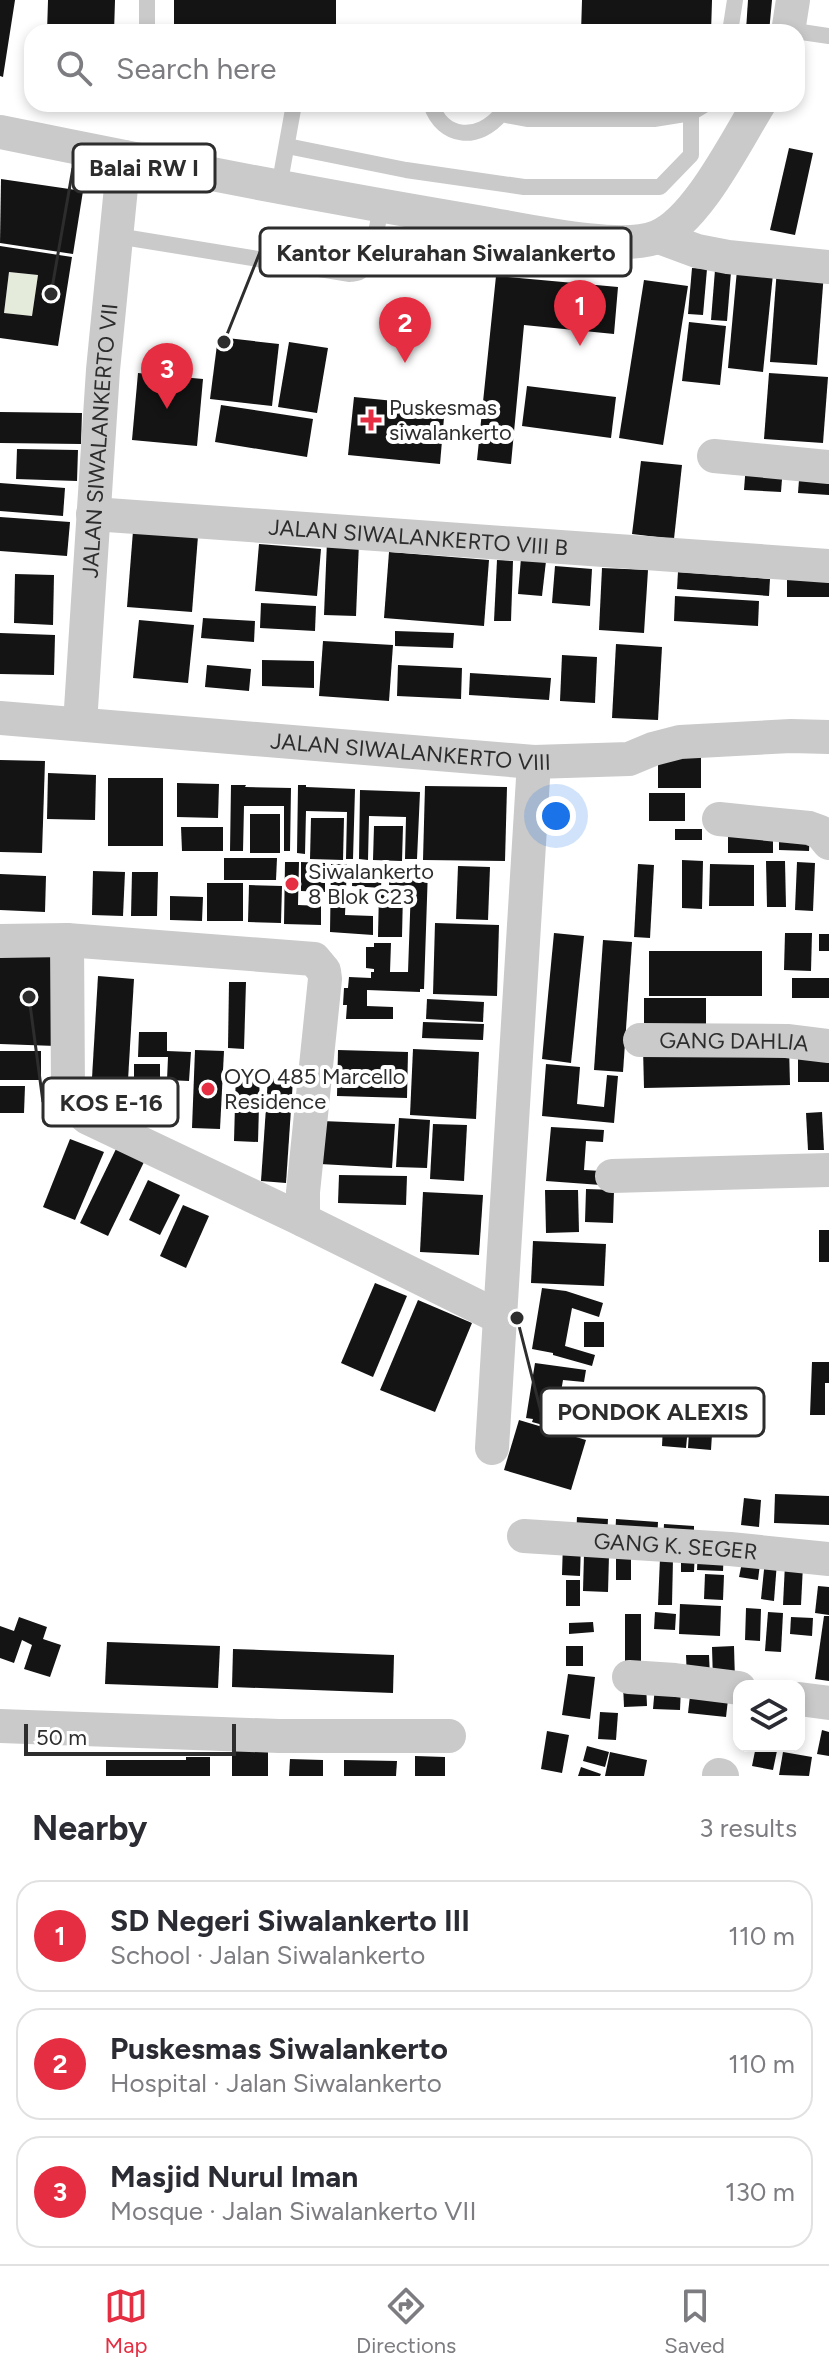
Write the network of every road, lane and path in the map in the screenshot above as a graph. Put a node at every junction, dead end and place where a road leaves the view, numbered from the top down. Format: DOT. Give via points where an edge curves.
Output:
graph roads {
  1 [pos="147,0"];
  2 [pos="735,0"];
  3 [pos="147,24"];
  4 [pos="731,24"];
  5 [pos="805,27"];
  6 [pos="829,36"];
  7 [pos="293,112"];
  8 [pos="434,112"];
  9 [pos="685,112"];
  10 [pos="698,112"];
  11 [pos="754,112"];
  12 [pos="0,132"];
  13 [pos="287,146"];
  14 [pos="124,157"];
  15 [pos="279,187"];
  16 [pos="381,206"];
  17 [pos="117,236"];
  18 [pos="659,237"];
  19 [pos="829,267"];
  20 [pos="714,456"];
  21 [pos="829,467"];
  22 [pos="93,514"];
  23 [pos="829,566"];
  24 [pos="0,718"];
  25 [pos="80,724"];
  26 [pos="824,737"];
  27 [pos="534,762"];
  28 [pos="719,819"];
  29 [pos="829,843"];
  30 [pos="67,940"];
  31 [pos="0,941"];
  32 [pos="640,1040"];
  33 [pos="829,1046"];
  34 [pos="829,1170"];
  35 [pos="612,1176"];
  36 [pos="303,1220"];
  37 [pos="499,1317"];
  38 [pos="492,1448"];
  39 [pos="524,1536"];
  40 [pos="829,1559"];
  41 [pos="629,1677"];
  42 [pos="733,1687"];
  43 [pos="805,1700"];
  44 [pos="829,1703"];
  45 [pos="4,1724"];
  46 [pos="449,1736"];
  1 -- 3 [label="lane"];
  2 -- 4 [label="lane"];
  5 -- 6 [label="lane"];
  7 -- 13 [label="lane"];
  8 -- 9 [label="lane" via="443,124 468,134 492,125 501,114 585,120 654,119"];
  10 -- 13 [label="lane" via="691,155 660,187 524,187"];
  11 -- 18 [label="street" via="699,201"];
  12 -- 14 [label="street"];
  13 -- 15 [label="lane"];
  14 -- 15 [label="street"];
  14 -- 17 [label="street, JALAN SIWALANKERTO VII"];
  15 -- 16 [label="street"];
  16 -- 17 [label="lane" via="363,269 350,274"];
  16 -- 18 [label="street" via="609,242"];
  17 -- 22 [label="street, JALAN SIWALANKERTO VII"];
  18 -- 19 [label="street" via="728,257"];
  20 -- 21 [label="street"];
  22 -- 23 [label="street, JALAN SIWALANKERTO VIII B"];
  22 -- 25 [label="street, JALAN SIWALANKERTO VII"];
  24 -- 25 [label="street, JALAN SIWALANKERTO VIII"];
  25 -- 27 [label="street, JALAN SIWALANKERTO VIII"];
  26 -- 27 [label="street, JALAN SIWALANKERTO VIII" via="680,742 629,759"];
  27 -- 37 [label="street"];
  28 -- 29 [label="street" via="809,828"];
  30 -- 31 [label="street"];
  30 -- 36 [label="street" via="68,1090 75,1107 88,1118"];
  30 -- 36 [label="street" via="307,958 320,964 325,979"];
  32 -- 33 [label="street, GANG DAHLIA"];
  34 -- 35 [label="street"];
  36 -- 37 [label="street"];
  37 -- 38 [label="street"];
  39 -- 40 [label="street, GANG K. SEGER"];
  41 -- 42 [label="street"];
  43 -- 44 [label="street"];
  45 -- 46 [label="street" via="279,1736"];
}
